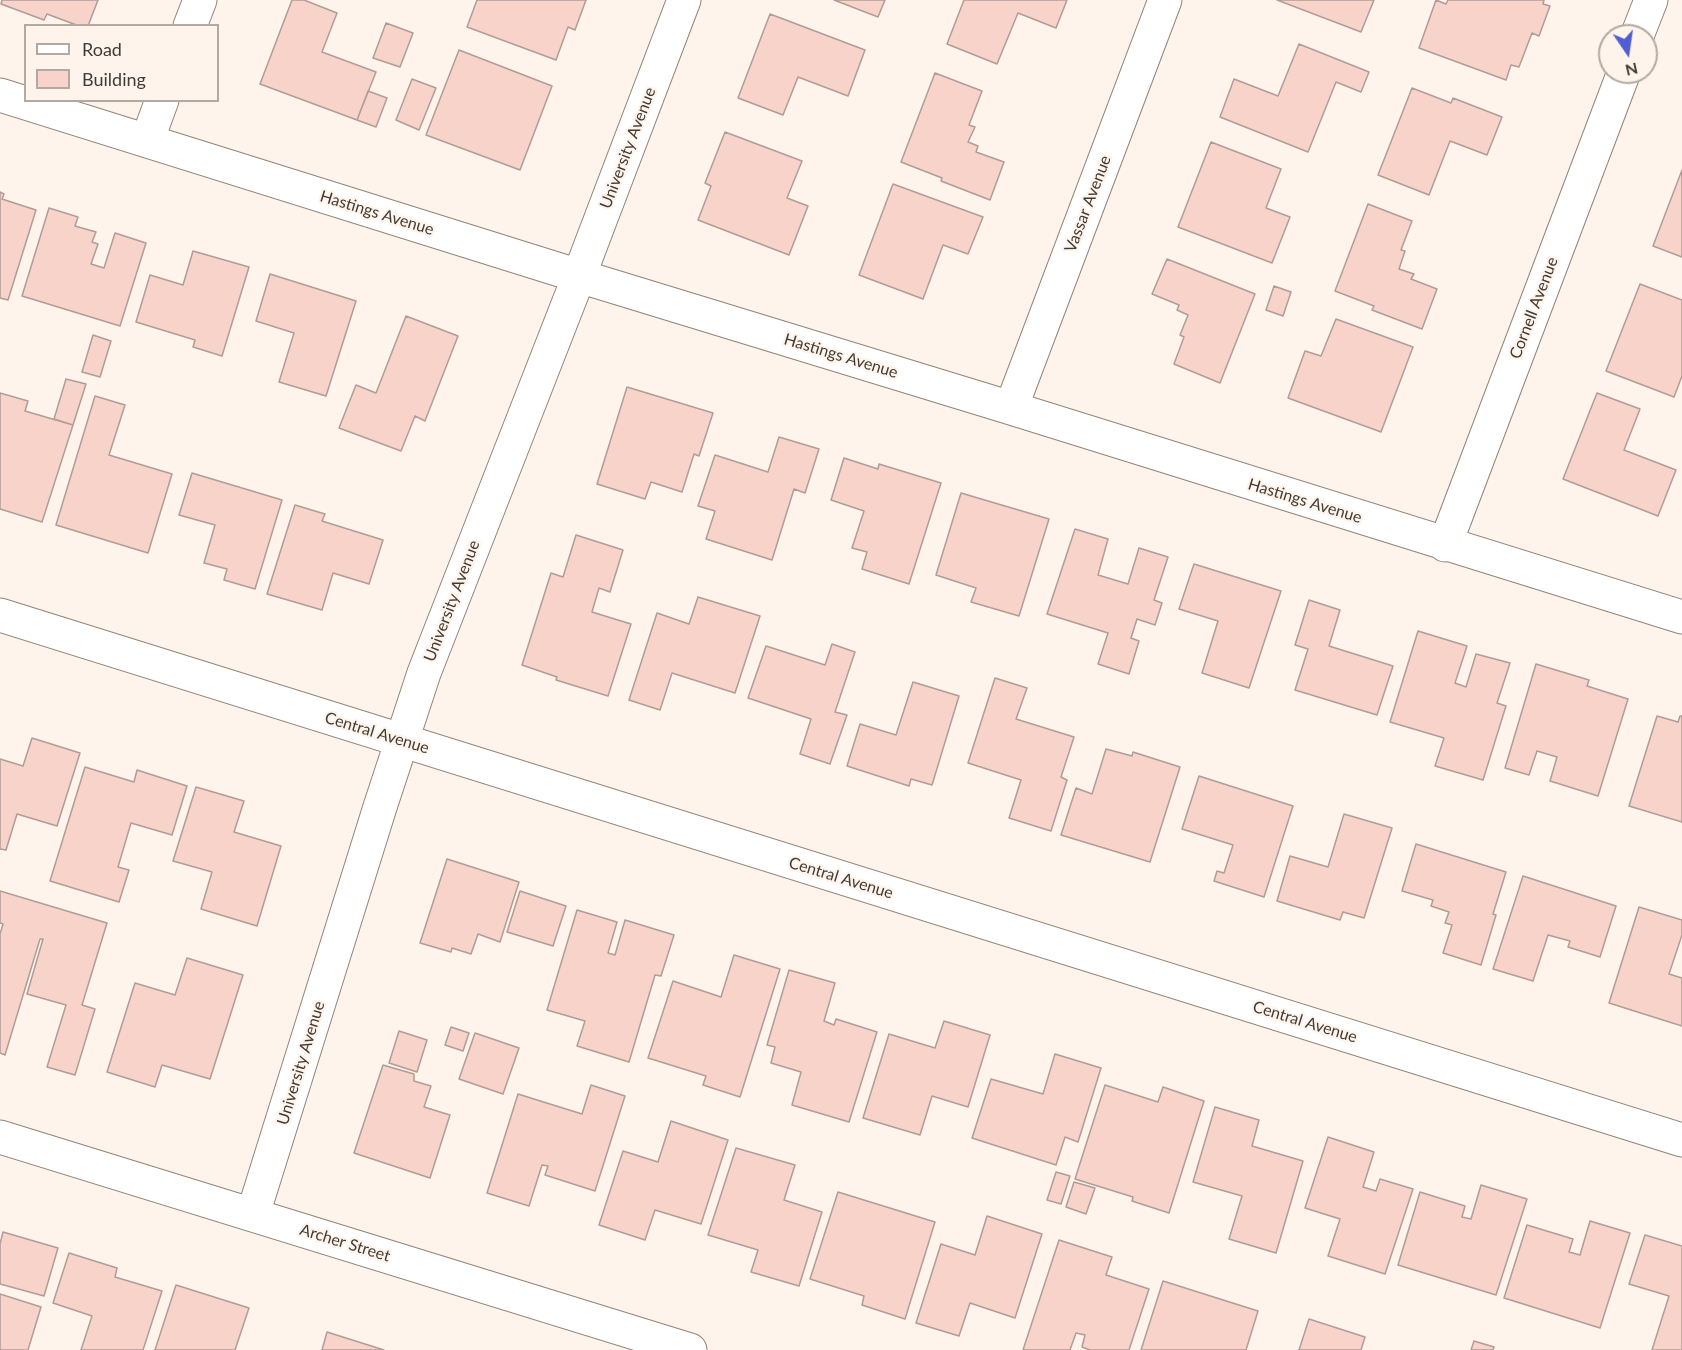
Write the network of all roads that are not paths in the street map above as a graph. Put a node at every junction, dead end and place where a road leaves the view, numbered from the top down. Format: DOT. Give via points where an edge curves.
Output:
graph roads {
  1 [pos="200,0"];
  2 [pos="684,0"];
  3 [pos="1165,0"];
  4 [pos="1651,0"];
  5 [pos="191,24"];
  6 [pos="1642,24"];
  7 [pos="1619,84"];
  8 [pos="0,95"];
  9 [pos="161,102"];
  10 [pos="147,141"];
  11 [pos="579,276"];
  12 [pos="1011,408"];
  13 [pos="1445,544"];
  14 [pos="0,615"];
  15 [pos="1682,617"];
  16 [pos="401,741"];
  17 [pos="0,1137"];
  18 [pos="1682,1140"];
  19 [pos="253,1214"];
  20 [pos="690,1350"];
  1 -- 5 [label="street"];
  2 -- 11 [label="street, University Avenue"];
  3 -- 12 [label="street, Vassar Avenue"];
  4 -- 6 [label="street"];
  7 -- 13 [label="street, Cornell Avenue"];
  8 -- 10 [label="street, Hastings Avenue"];
  9 -- 10 [label="street"];
  10 -- 11 [label="street, Hastings Avenue"];
  11 -- 12 [label="street, Hastings Avenue"];
  11 -- 16 [label="street, University Avenue"];
  12 -- 13 [label="street, Hastings Avenue"];
  13 -- 15 [label="street, Hastings Avenue"];
  14 -- 16 [label="street, Central Avenue"];
  16 -- 18 [label="street, Central Avenue"];
  16 -- 19 [label="street, University Avenue"];
  17 -- 19 [label="street, Archer Street"];
  19 -- 20 [label="street, Archer Street"];
}
